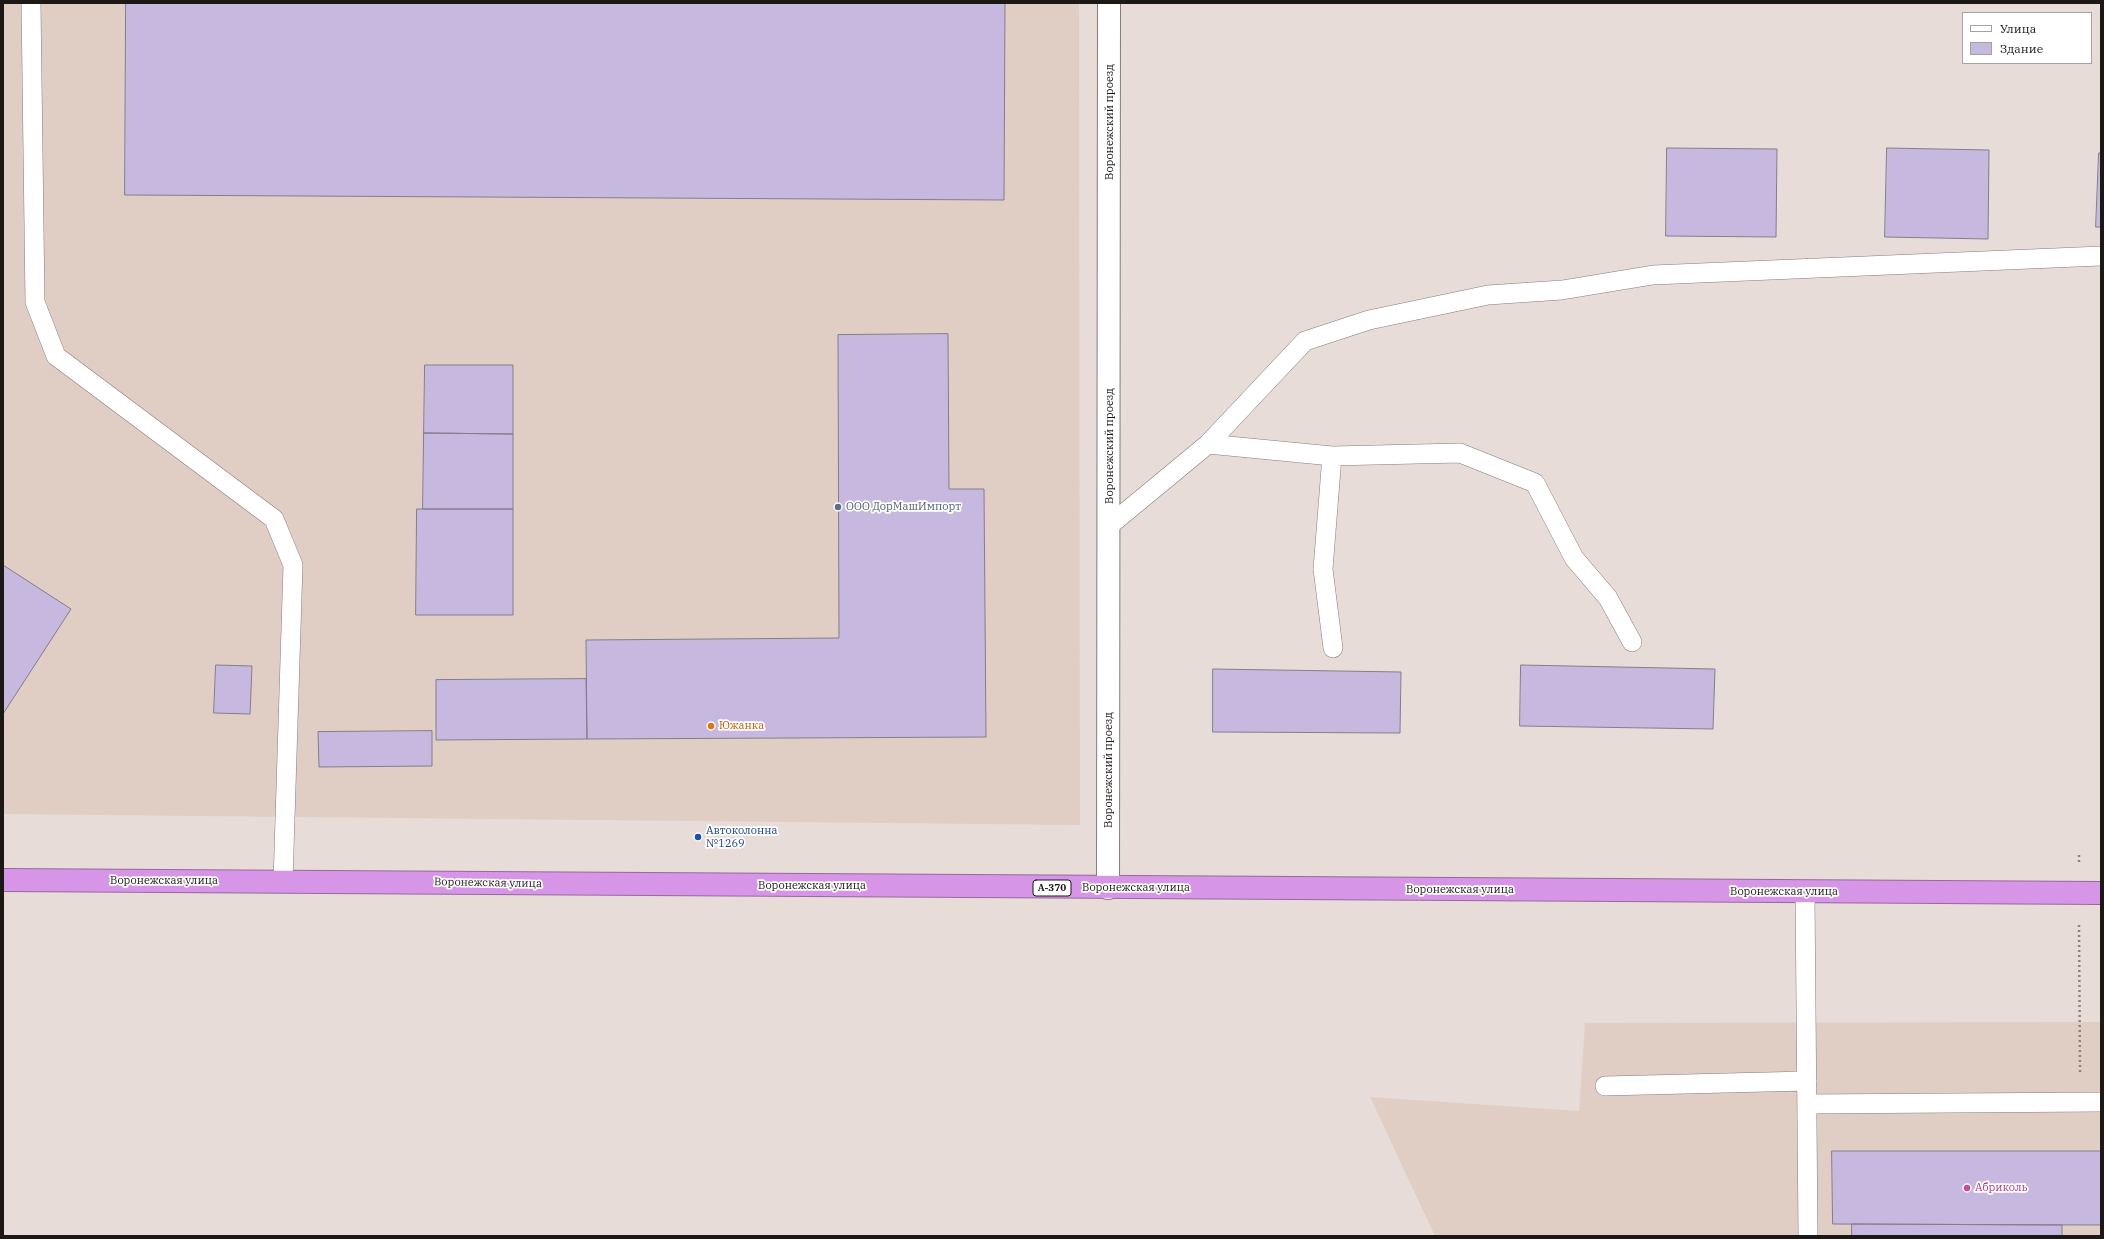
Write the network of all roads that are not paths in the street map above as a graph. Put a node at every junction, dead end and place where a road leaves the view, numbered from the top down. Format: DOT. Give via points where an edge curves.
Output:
graph roads {
  1 [pos="31,3"];
  2 [pos="1110,3"];
  3 [pos="2101,256"];
  4 [pos="1208,444"];
  5 [pos="1332,456"];
  6 [pos="1110,525"];
  7 [pos="1632,642"];
  8 [pos="1332,648"];
  9 [pos="3,880"];
  10 [pos="283,882"];
  11 [pos="1108,888"];
  12 [pos="1805,892"];
  13 [pos="2101,893"];
  14 [pos="1807,1081"];
  15 [pos="1605,1086"];
  16 [pos="2101,1102"];
  17 [pos="1807,1104"];
  18 [pos="1808,1236"];
  1 -- 10 [label="lane" via="35,302 56,356 274,519 293,565"];
  2 -- 6 [label="street, Воронежский проезд"];
  3 -- 4 [label="lane" via="1654,275 1562,290 1488,295 1377,318 1305,341"];
  4 -- 5 [label="lane"];
  4 -- 6 [label="lane"];
  5 -- 7 [label="lane" via="1460,453 1535,483 1574,558 1608,598"];
  5 -- 8 [label="lane" via="1323,568"];
  6 -- 11 [label="street, Воронежский проезд"];
  9 -- 10 [label="highway, Воронежская улица / А-370"];
  10 -- 11 [label="highway, Воронежская улица / А-370"];
  11 -- 12 [label="highway, Воронежская улица / А-370"];
  12 -- 13 [label="highway, Воронежская улица / А-370"];
  12 -- 14 [label="lane"];
  14 -- 15 [label="lane"];
  14 -- 17 [label="lane"];
  16 -- 17 [label="lane"];
  17 -- 18 [label="lane"];
}
